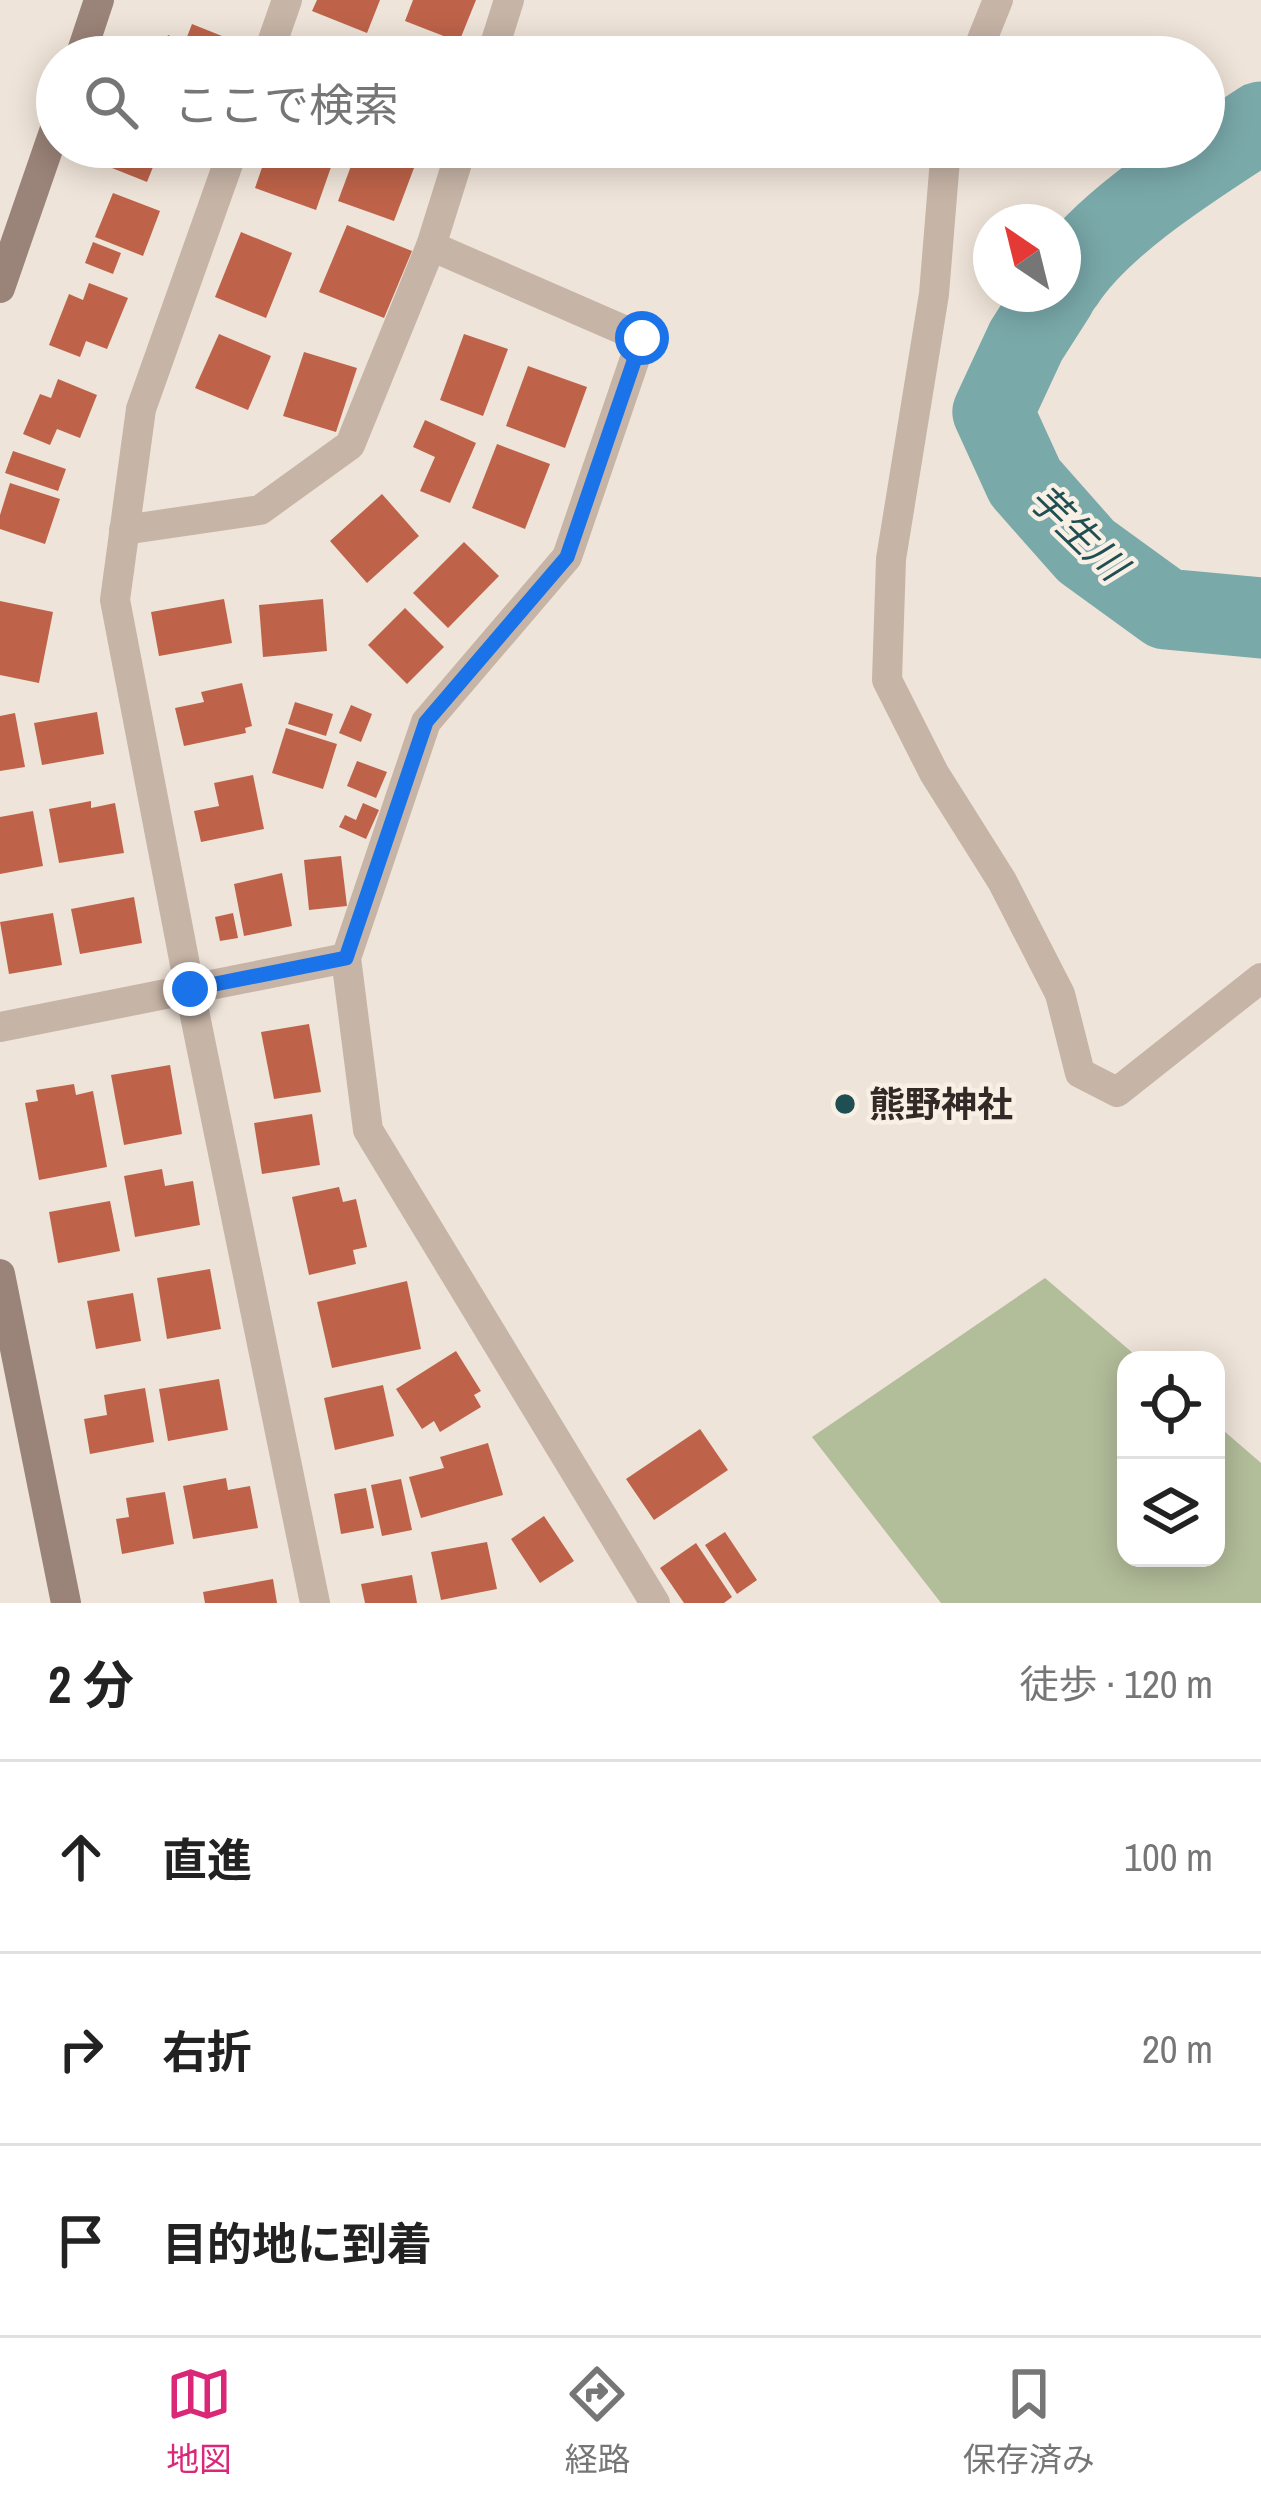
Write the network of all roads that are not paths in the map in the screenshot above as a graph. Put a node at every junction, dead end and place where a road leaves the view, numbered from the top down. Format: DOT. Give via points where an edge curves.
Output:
graph roads {
  1 [pos="99,0"];
  2 [pos="287,0"];
  3 [pos="509,0"];
  4 [pos="998,0"];
  5 [pos="87,36"];
  6 [pos="274,36"];
  7 [pos="498,36"];
  8 [pos="983,36"];
  9 [pos="41,168"];
  10 [pos="227,168"];
  11 [pos="455,168"];
  12 [pos="944,168"];
  13 [pos="431,246"];
  14 [pos="0,288"];
  15 [pos="124,530"];
  16 [pos="346,958"];
  17 [pos="1261,978"];
  18 [pos="190,989"];
  19 [pos="0,1027"];
  20 [pos="0,1274"];
  21 [pos="66,1603"];
  22 [pos="315,1603"];
  23 [pos="655,1603"];
  1 -- 5 [label="street"];
  2 -- 6 [label="street"];
  3 -- 7 [label="street"];
  4 -- 8 [label="street"];
  9 -- 14 [label="street"];
  10 -- 15 [label="street" via="141,409"];
  11 -- 13 [label="street"];
  12 -- 17 [label="street" via="934,294 891,559 886,680 1060,994 1080,1073 1117,1092"];
  13 -- 15 [label="street" via="350,445 260,510"];
  13 -- 16 [label="street" via="642,338 567,557 426,722"];
  15 -- 18 [label="street" via="115,600"];
  16 -- 18 [label="street"];
  16 -- 23 [label="street" via="368,1130"];
  18 -- 19 [label="street"];
  18 -- 22 [label="street"];
  20 -- 21 [label="street"];
}
